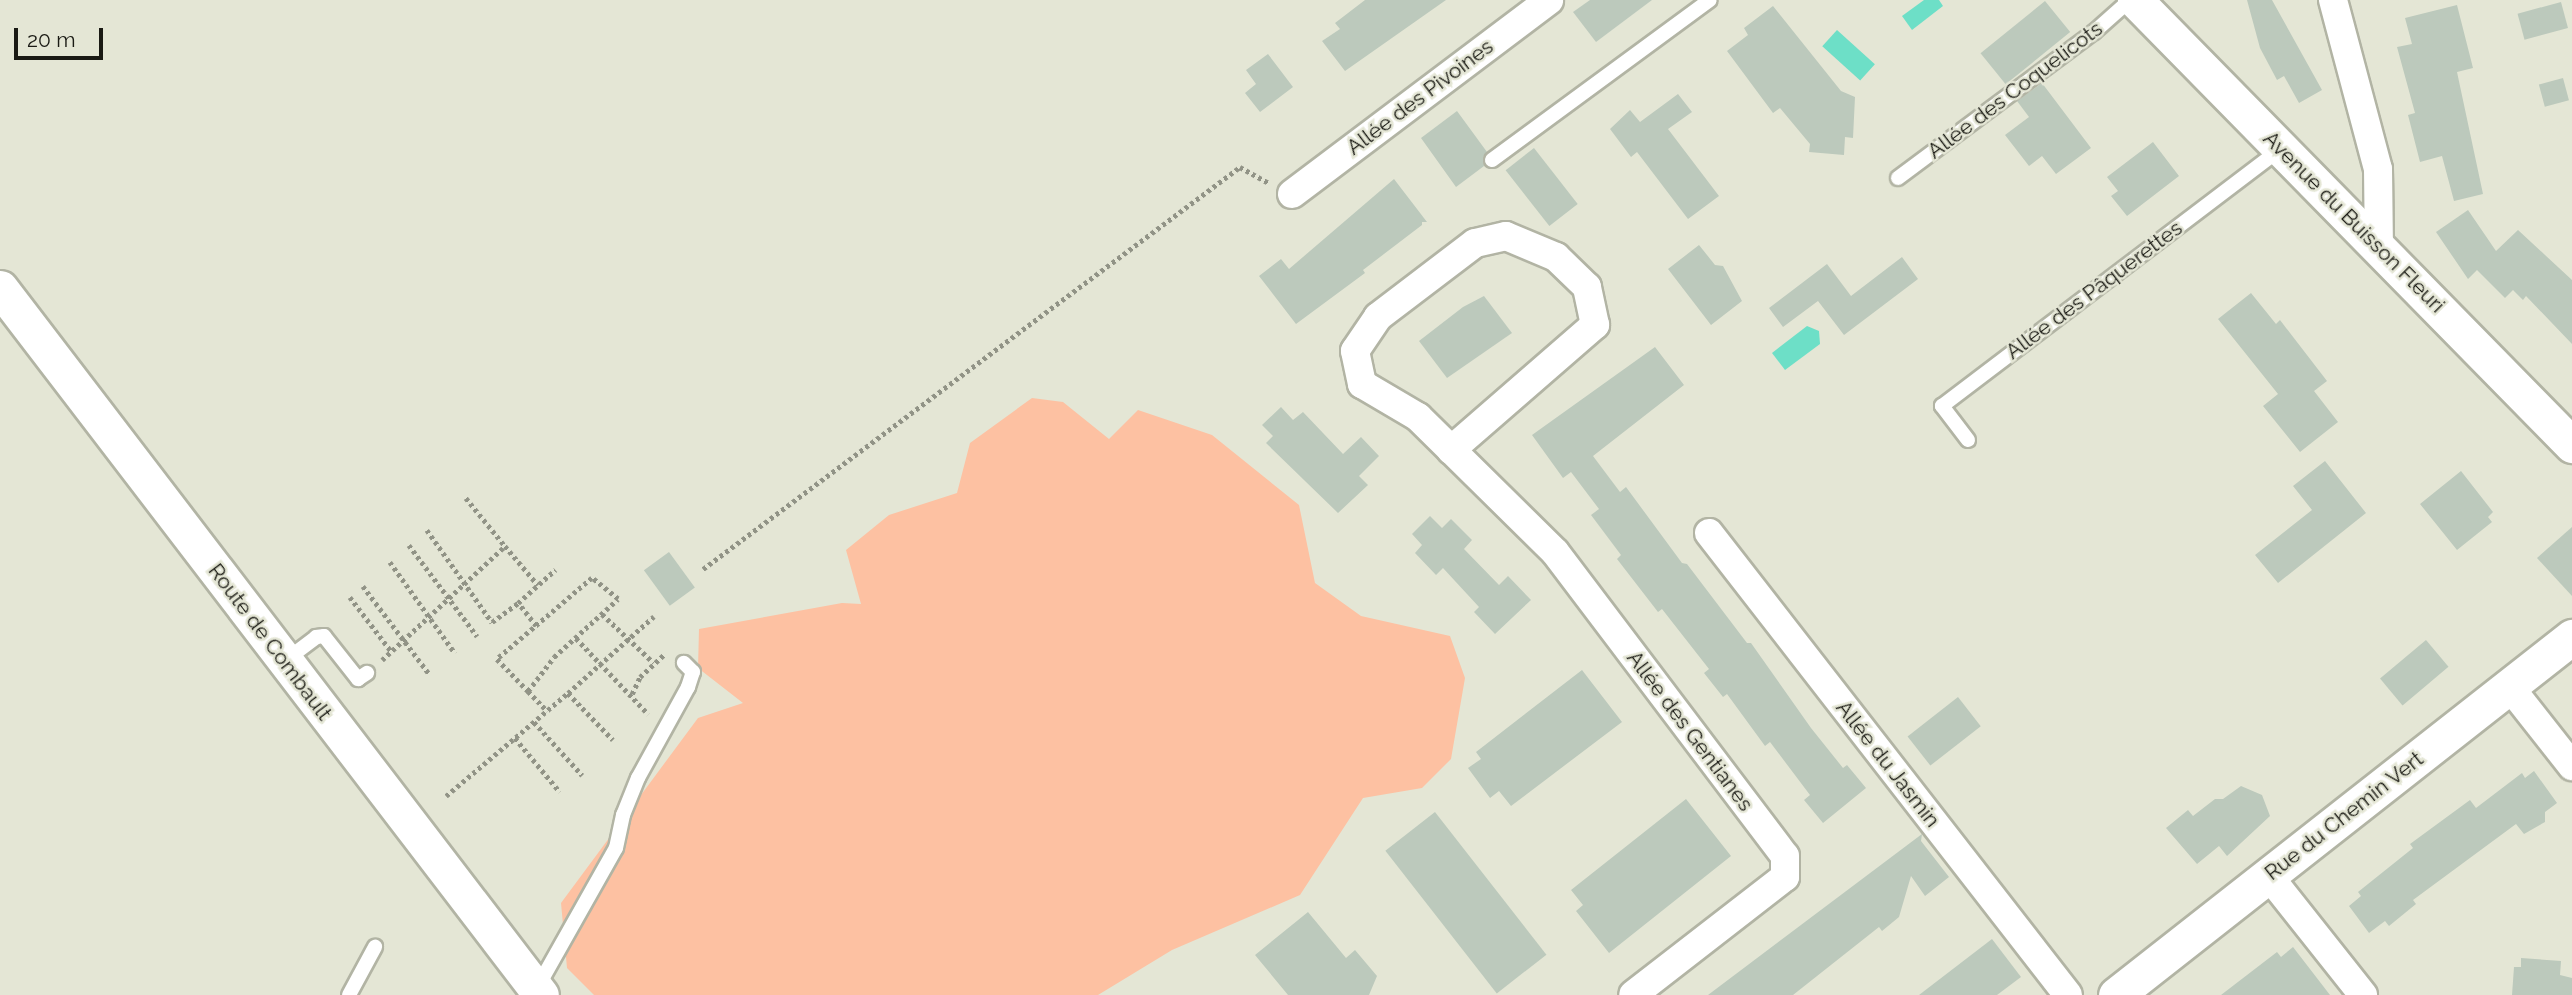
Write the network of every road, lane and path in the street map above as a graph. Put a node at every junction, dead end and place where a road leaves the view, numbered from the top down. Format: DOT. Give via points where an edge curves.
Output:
graph roads {
  1 [pos="1549,0"];
  2 [pos="1710,0"];
  3 [pos="2133,0"];
  4 [pos="2333,0"];
  5 [pos="2280,148"];
  6 [pos="1493,160"];
  7 [pos="1898,178"];
  8 [pos="1292,194"];
  9 [pos="2379,247"];
  10 [pos="0,288"];
  11 [pos="1968,440"];
  12 [pos="2572,445"];
  13 [pos="1451,450"];
  14 [pos="466,498"];
  15 [pos="427,530"];
  16 [pos="1709,533"];
  17 [pos="409,545"];
  18 [pos="505,546"];
  19 [pos="390,562"];
  20 [pos="703,569"];
  21 [pos="555,570"];
  22 [pos="465,583"];
  23 [pos="363,586"];
  24 [pos="538,586"];
  25 [pos="351,597"];
  26 [pos="447,599"];
  27 [pos="518,603"];
  28 [pos="602,614"];
  29 [pos="653,616"];
  30 [pos="428,617"];
  31 [pos="536,626"];
  32 [pos="477,636"];
  33 [pos="2572,637"];
  34 [pos="576,638"];
  35 [pos="630,638"];
  36 [pos="404,639"];
  37 [pos="391,651"];
  38 [pos="455,653"];
  39 [pos="285,661"];
  40 [pos="654,663"];
  41 [pos="684,663"];
  42 [pos="600,664"];
  43 [pos="366,674"];
  44 [pos="430,675"];
  45 [pos="2509,686"];
  46 [pos="528,691"];
  47 [pos="568,693"];
  48 [pos="632,694"];
  49 [pos="547,711"];
  50 [pos="534,722"];
  51 [pos="665,729"];
  52 [pos="515,738"];
  53 [pos="613,740"];
  54 [pos="2572,766"];
  55 [pos="582,775"];
  56 [pos="560,792"];
  57 [pos="446,796"];
  58 [pos="2268,874"];
  59 [pos="375,947"];
  60 [pos="539,992"];
  61 [pos="349,995"];
  62 [pos="1633,995"];
  63 [pos="2068,995"];
  64 [pos="2116,995"];
  65 [pos="2363,995"];
  1 -- 8 [label="street, Allée des Pivoines"];
  2 -- 6 [label="lane"];
  3 -- 5 [label="street, Avenue du Buisson Fleuri"];
  3 -- 7 [label="lane, Allée des Coquelicots"];
  4 -- 9 [label="street" via="2378,169"];
  5 -- 9 [label="street, Avenue du Buisson Fleuri"];
  5 -- 11 [label="lane, Allée des Pâquerettes" via="1942,405"];
  8 -- 20 [label="path" via="1240,167"];
  9 -- 12 [label="street, Avenue du Buisson Fleuri"];
  10 -- 39 [label="street, Route de Combault"];
  13 -- 13 [label="street, Allée des Gentianes" via="1418,417 1362,384 1355,351 1378,317 1464,251 1475,243 1506,236 1556,257 1587,288 1595,325"];
  13 -- 62 [label="street, Allée des Gentianes" via="1555,552 1785,856 1785,877"];
  14 -- 18 [label="path"];
  15 -- 22 [label="path"];
  16 -- 63 [label="street, Allée du Jasmin"];
  17 -- 26 [label="path"];
  18 -- 22 [label="path"];
  18 -- 24 [label="path"];
  19 -- 30 [label="path"];
  21 -- 24 [label="path"];
  22 -- 26 [label="path"];
  22 -- 27 [label="path" via="492,622"];
  23 -- 36 [label="path"];
  24 -- 27 [label="path"];
  25 -- 37 [label="path"];
  26 -- 30 [label="path"];
  26 -- 32 [label="path"];
  27 -- 31 [label="path"];
  28 -- 31 [label="path" via="618,599 592,578"];
  28 -- 34 [label="path"];
  28 -- 35 [label="path"];
  29 -- 35 [label="path"];
  30 -- 36 [label="path"];
  30 -- 38 [label="path"];
  31 -- 46 [label="path" via="498,659"];
  33 -- 45 [label="street, Rue du Chemin Vert"];
  34 -- 42 [label="path"];
  34 -- 46 [label="path" via="547,664"];
  35 -- 40 [label="path"];
  35 -- 42 [label="path"];
  36 -- 37 [label="path"];
  36 -- 44 [label="path"];
  37 -- 43 [label="path"];
  39 -- 43 [label="lane" via="324,636 358,679"];
  39 -- 60 [label="street, Route de Combault"];
  40 -- 41 [label="path" via="671,654"];
  40 -- 48 [label="path"];
  41 -- 51 [label="lane" via="693,672"];
  42 -- 47 [label="path"];
  42 -- 48 [label="path"];
  45 -- 54 [label="street"];
  45 -- 58 [label="street, Rue du Chemin Vert"];
  46 -- 49 [label="path"];
  47 -- 49 [label="path"];
  47 -- 53 [label="path"];
  48 -- 51 [label="path"];
  49 -- 50 [label="path"];
  50 -- 52 [label="path"];
  50 -- 55 [label="path"];
  51 -- 60 [label="lane" via="638,778 616,848"];
  52 -- 56 [label="path"];
  52 -- 57 [label="path"];
  58 -- 64 [label="street, Rue du Chemin Vert"];
  58 -- 65 [label="street"];
  59 -- 61 [label="lane"];
}
